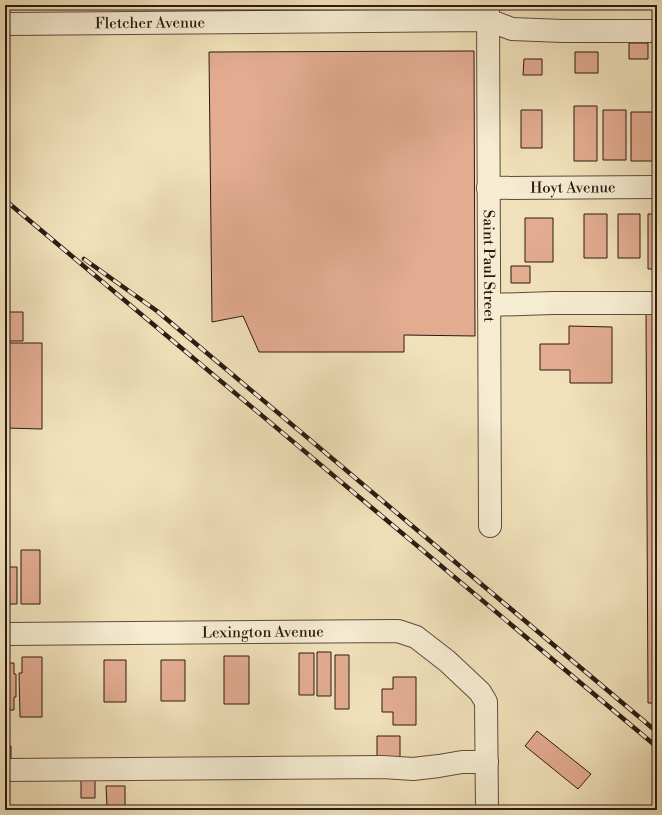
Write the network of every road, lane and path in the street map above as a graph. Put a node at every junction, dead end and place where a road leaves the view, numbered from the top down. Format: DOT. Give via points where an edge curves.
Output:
graph roads {
  1 [pos="488,12"];
  2 [pos="5,24"];
  3 [pos="657,31"];
  4 [pos="657,187"];
  5 [pos="488,188"];
  6 [pos="657,303"];
  7 [pos="489,305"];
  8 [pos="490,526"];
  9 [pos="5,634"];
  10 [pos="487,762"];
  11 [pos="5,770"];
  12 [pos="487,810"];
  1 -- 2 [label="street, Fletcher Avenue"];
  1 -- 3 [label="street" via="512,29"];
  1 -- 5 [label="street, Saint Paul Street"];
  4 -- 5 [label="street, Hoyt Avenue"];
  5 -- 7 [label="street, Saint Paul Street"];
  6 -- 7 [label="street"];
  7 -- 8 [label="street, Saint Paul Street"];
  9 -- 10 [label="street, Lexington Avenue" via="398,631 416,637 447,661 480,692 487,709"];
  10 -- 11 [label="street" via="462,762 413,769 383,767"];
  10 -- 12 [label="street"];
}
